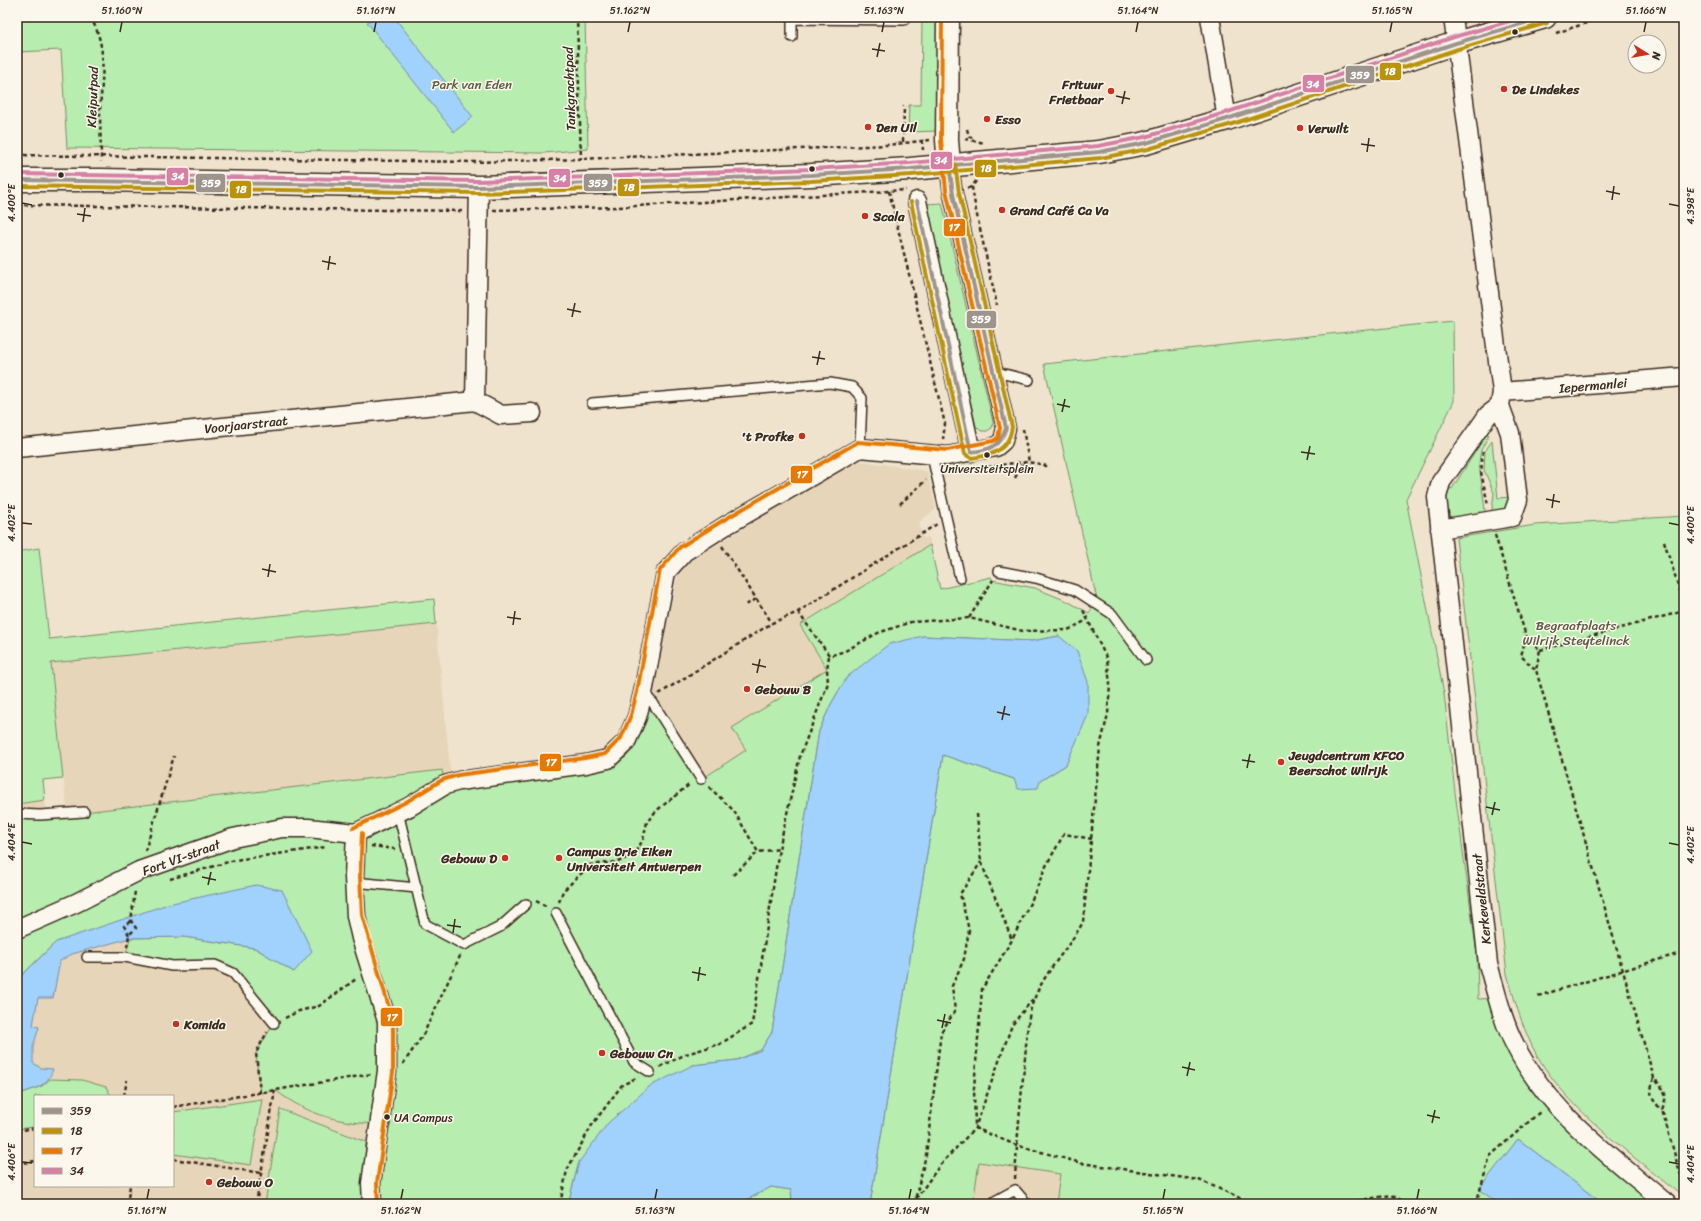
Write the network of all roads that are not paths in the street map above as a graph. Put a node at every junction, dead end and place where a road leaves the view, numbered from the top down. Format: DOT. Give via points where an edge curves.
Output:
graph roads {
  1 [pos="948,17"];
  2 [pos="1210,17"];
  3 [pos="1452,17"];
  4 [pos="1545,17"];
  5 [pos="904,20"];
  6 [pos="792,37"];
  7 [pos="1456,43"];
  8 [pos="1226,119"];
  9 [pos="949,165"];
  10 [pos="17,180"];
  11 [pos="479,187"];
  12 [pos="915,195"];
  13 [pos="992,371"];
  14 [pos="1684,377"];
  15 [pos="1030,380"];
  16 [pos="1501,399"];
  17 [pos="475,401"];
  18 [pos="592,403"];
  19 [pos="532,413"];
  20 [pos="17,448"];
  21 [pos="860,448"];
  22 [pos="971,452"];
  23 [pos="935,456"];
  24 [pos="1440,529"];
  25 [pos="999,571"];
  26 [pos="960,578"];
  27 [pos="1146,660"];
  28 [pos="643,693"];
  29 [pos="701,779"];
  30 [pos="84,812"];
  31 [pos="398,812"];
  32 [pos="17,814"];
  33 [pos="356,839"];
  34 [pos="354,882"];
  35 [pos="417,888"];
  36 [pos="526,904"];
  37 [pos="556,913"];
  38 [pos="17,929"];
  39 [pos="87,958"];
  40 [pos="274,1023"];
  41 [pos="650,1072"];
  42 [pos="372,1204"];
  43 [pos="995,1204"];
  44 [pos="1027,1204"];
  45 [pos="1667,1204"];
  1 -- 9 [label="street"];
  2 -- 8 [label="street"];
  3 -- 7 [label="street"];
  4 -- 7 [label="street"];
  5 -- 6 [label="lane" via="792,19"];
  7 -- 8 [label="street"];
  7 -- 16 [label="street"];
  8 -- 9 [label="street" via="1146,143 1099,152"];
  9 -- 11 [label="street" via="812,175"];
  9 -- 13 [label="street"];
  10 -- 11 [label="street"];
  11 -- 17 [label="street"];
  12 -- 22 [label="street"];
  13 -- 15 [label="lane"];
  13 -- 22 [label="street" via="1006,428 1003,441 996,447"];
  14 -- 16 [label="street, Iepermanlei"];
  16 -- 24 [label="street, Kerkeveldstraat" via="1441,482 1437,497"];
  16 -- 24 [label="street" via="1510,433 1518,500 1512,517"];
  17 -- 19 [label="street" via="501,415"];
  17 -- 20 [label="street, Voorjaarstraat"];
  18 -- 21 [label="lane" via="830,383 852,387 862,398"];
  21 -- 23 [label="street"];
  21 -- 28 [label="street" via="684,552 666,572"];
  22 -- 23 [label="street"];
  23 -- 26 [label="lane"];
  24 -- 45 [label="street, Kerkeveldstraat" via="1488,964 1505,1020 1515,1045 1531,1072 1569,1120"];
  25 -- 27 [label="lane" via="1036,578 1075,590 1112,614"];
  28 -- 29 [label="lane" via="653,703"];
  28 -- 31 [label="street" via="637,717 626,742 608,759 459,781 445,785"];
  30 -- 32 [label="lane"];
  31 -- 33 [label="street"];
  31 -- 35 [label="lane"];
  33 -- 34 [label="street"];
  33 -- 38 [label="street, Fort VI-straat" via="308,828 282,828 232,838 140,880 76,903"];
  34 -- 35 [label="lane"];
  34 -- 42 [label="street" via="356,916 387,1021 387,1071 371,1183"];
  35 -- 36 [label="lane" via="425,924 464,944 500,927"];
  37 -- 41 [label="lane" via="634,1062"];
  39 -- 40 [label="lane" via="125,958 172,966 214,965 232,973"];
  43 -- 44 [label="lane" via="995,1201 1015,1190"];
}
